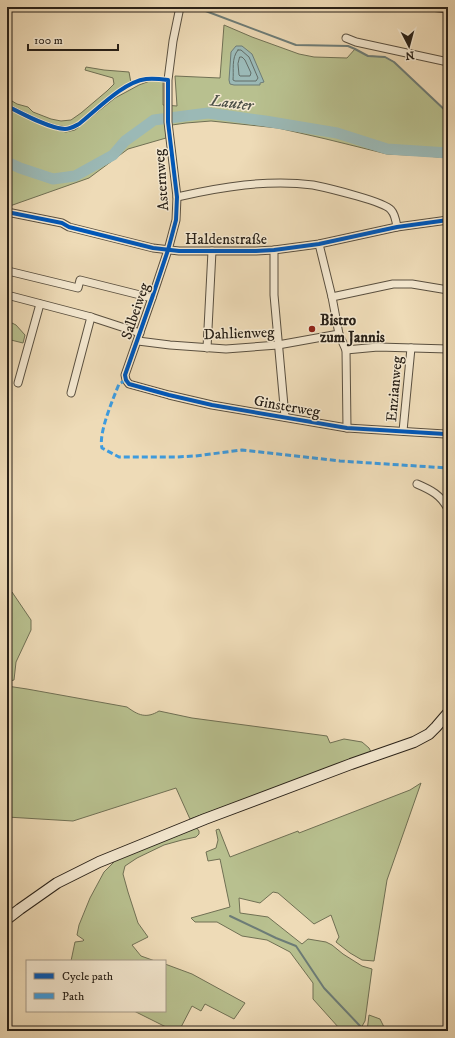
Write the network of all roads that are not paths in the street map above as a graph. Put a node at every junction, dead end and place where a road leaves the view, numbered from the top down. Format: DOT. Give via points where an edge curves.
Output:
graph roads {
  1 [pos="180,7"];
  2 [pos="431,7"];
  3 [pos="448,9"];
  4 [pos="346,38"];
  5 [pos="448,62"];
  6 [pos="177,197"];
  7 [pos="7,212"];
  8 [pos="448,220"];
  9 [pos="397,227"];
  10 [pos="319,244"];
  11 [pos="168,250"];
  12 [pos="274,250"];
  13 [pos="212,251"];
  14 [pos="7,275"];
  15 [pos="448,290"];
  16 [pos="7,296"];
  17 [pos="332,297"];
  18 [pos="152,298"];
  19 [pos="40,304"];
  20 [pos="92,317"];
  21 [pos="140,333"];
  22 [pos="340,334"];
  23 [pos="138,340"];
  24 [pos="278,345"];
  25 [pos="207,348"];
  26 [pos="411,348"];
  27 [pos="448,349"];
  28 [pos="346,350"];
  29 [pos="126,380"];
  30 [pos="18,383"];
  31 [pos="71,393"];
  32 [pos="285,417"];
  33 [pos="347,428"];
  34 [pos="403,431"];
  35 [pos="448,434"];
  36 [pos="417,484"];
  37 [pos="448,509"];
  38 [pos="448,713"];
  39 [pos="7,919"];
  1 -- 6 [label="street, Asternweg" via="172,41 168,105"];
  2 -- 3 [label="street"];
  4 -- 5 [label="street"];
  6 -- 9 [label="street, Asternweg" via="236,186 284,183 312,185 368,199 390,208"];
  6 -- 11 [label="street, Asternweg" via="176,220"];
  7 -- 11 [label="street, Haldenstraße"];
  8 -- 9 [label="street, Haldenstraße"];
  9 -- 10 [label="street, Haldenstraße"];
  10 -- 12 [label="street, Haldenstraße"];
  10 -- 17 [label="street"];
  11 -- 13 [label="street, Haldenstraße"];
  11 -- 18 [label="street, Salbeiweg"];
  12 -- 13 [label="street, Haldenstraße"];
  12 -- 24 [label="street"];
  13 -- 25 [label="street"];
  14 -- 18 [label="street" via="8,271 78,288 80,280"];
  15 -- 17 [label="street" via="412,284 393,284"];
  16 -- 19 [label="street"];
  17 -- 22 [label="street"];
  18 -- 21 [label="street, Salbeiweg"];
  19 -- 20 [label="street"];
  19 -- 30 [label="street"];
  20 -- 21 [label="street"];
  20 -- 31 [label="street"];
  21 -- 23 [label="street, Salbeiweg"];
  22 -- 24 [label="street, Dahlienweg"];
  22 -- 28 [label="street"];
  23 -- 25 [label="street, Dahlienweg"];
  23 -- 29 [label="street, Salbeiweg" via="125,375"];
  24 -- 25 [label="street, Dahlienweg"];
  24 -- 32 [label="street"];
  26 -- 27 [label="street"];
  26 -- 28 [label="street" via="378,347"];
  26 -- 34 [label="street, Enzianweg"];
  28 -- 33 [label="street"];
  29 -- 32 [label="street, Ginsterweg" via="129,384 169,395"];
  32 -- 33 [label="street, Ginsterweg"];
  33 -- 34 [label="street, Ginsterweg"];
  34 -- 35 [label="street, Ginsterweg"];
  36 -- 37 [label="street" via="440,497"];
  38 -- 39 [label="street" via="429,734 414,742 212,816 99,862 57,883"];
}
